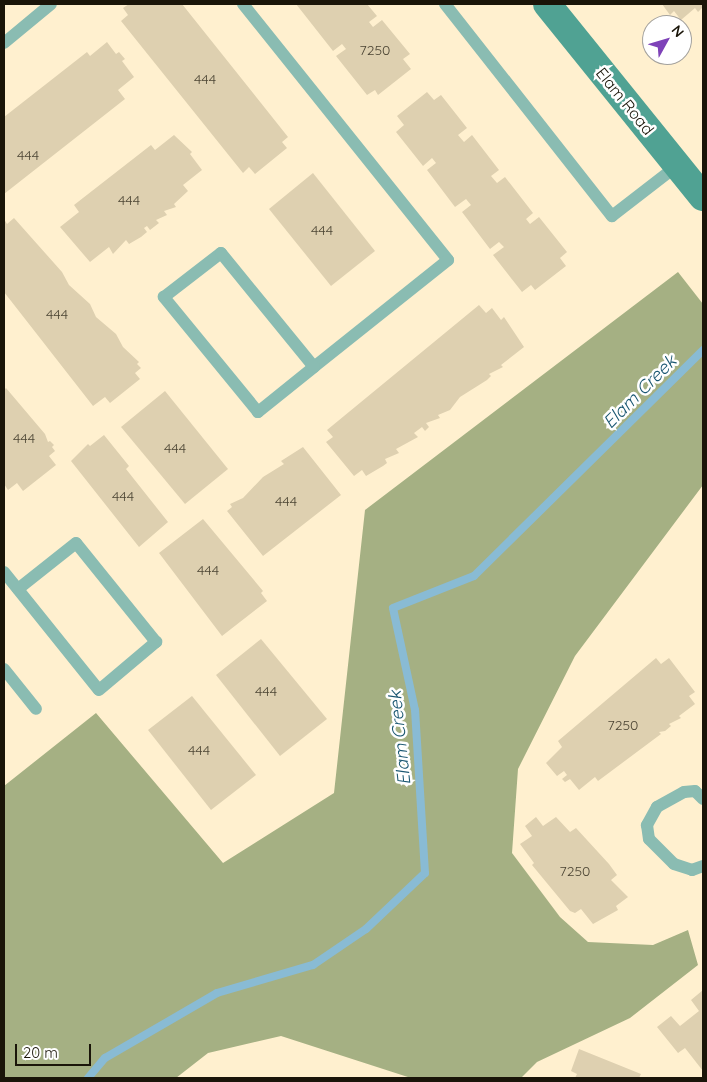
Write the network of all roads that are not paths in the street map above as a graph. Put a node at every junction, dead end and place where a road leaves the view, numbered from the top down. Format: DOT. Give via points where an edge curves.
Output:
graph roads {
  1 [pos="51,4"];
  2 [pos="243,4"];
  3 [pos="445,4"];
  4 [pos="548,4"];
  5 [pos="4,43"];
  6 [pos="678,166"];
  7 [pos="703,197"];
  8 [pos="314,367"];
  9 [pos="4,572"];
  10 [pos="18,589"];
  11 [pos="4,669"];
  12 [pos="36,710"];
  13 [pos="703,799"];
  14 [pos="703,866"];
  1 -- 5 [label="lane"];
  2 -- 8 [label="lane" via="448,260"];
  3 -- 6 [label="lane" via="612,216"];
  4 -- 6 [label="main road, Elam Road"];
  6 -- 7 [label="main road, Elam Road"];
  8 -- 8 [label="lane" via="258,412 164,297 221,253"];
  9 -- 10 [label="lane"];
  10 -- 10 [label="lane" via="99,690 156,642 76,543"];
  11 -- 12 [label="lane"];
  13 -- 14 [label="lane" via="695,791 684,792 657,807 646,825 649,839 674,864 692,870"];
}
